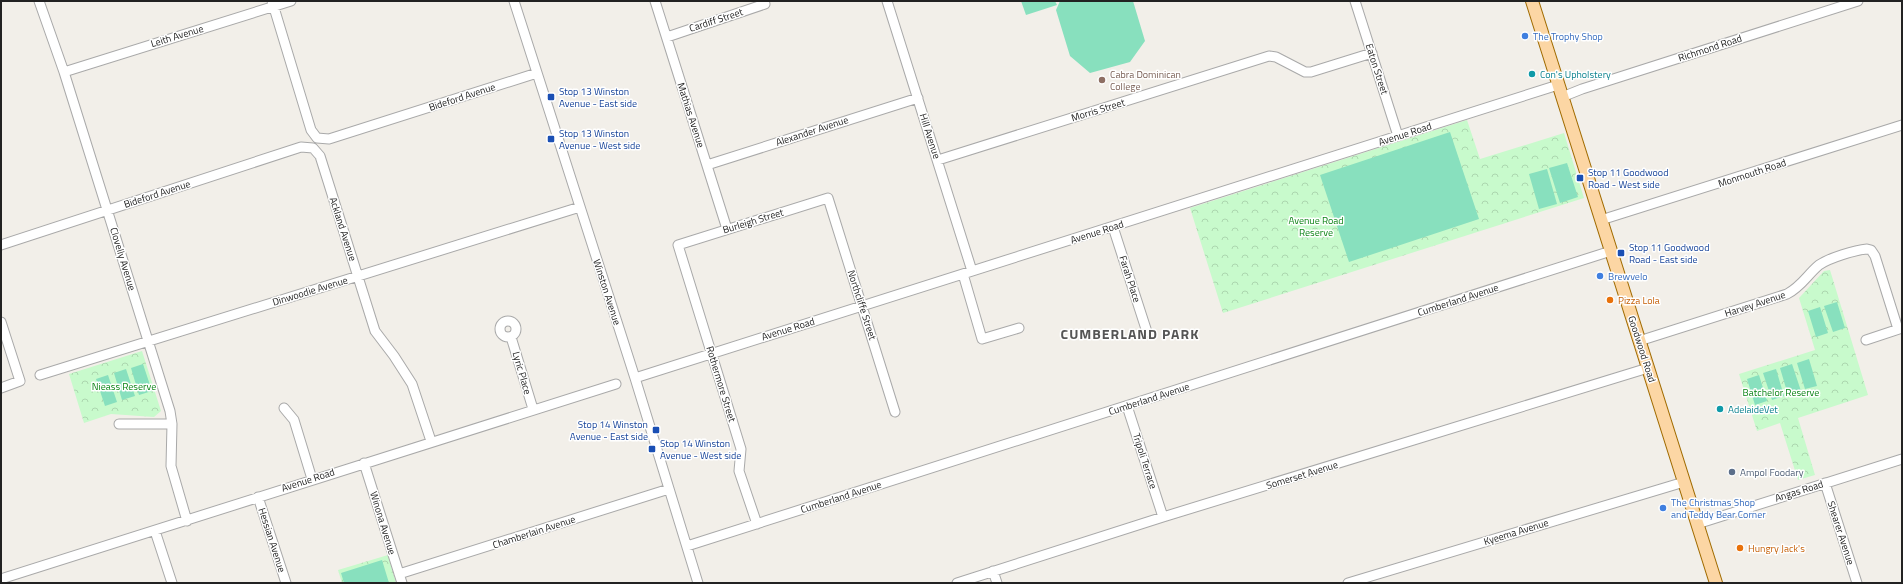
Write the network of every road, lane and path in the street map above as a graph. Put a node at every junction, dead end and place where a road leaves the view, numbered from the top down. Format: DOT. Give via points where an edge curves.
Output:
graph roads {
  1 [pos="39,1"];
  2 [pos="291,1"];
  3 [pos="514,1"];
  4 [pos="655,1"];
  5 [pos="888,1"];
  6 [pos="1355,1"];
  7 [pos="1532,1"];
  8 [pos="1858,1"];
  9 [pos="273,4"];
  10 [pos="765,4"];
  11 [pos="667,37"];
  12 [pos="1372,53"];
  13 [pos="64,72"];
  14 [pos="537,73"];
  15 [pos="1558,85"];
  16 [pos="1562,97"];
  17 [pos="918,98"];
  18 [pos="1902,125"];
  19 [pos="1398,136"];
  20 [pos="313,148"];
  21 [pos="938,160"];
  22 [pos="707,165"];
  23 [pos="828,198"];
  24 [pos="580,207"];
  25 [pos="107,210"];
  26 [pos="1601,220"];
  27 [pos="1113,227"];
  28 [pos="727,229"];
  29 [pos="1,245"];
  30 [pos="678,245"];
  31 [pos="1611,251"];
  32 [pos="972,271"];
  33 [pos="963,274"];
  34 [pos="358,276"];
  35 [pos="862,306"];
  36 [pos="1,322"];
  37 [pos="1019,328"];
  38 [pos="1900,329"];
  39 [pos="1147,332"];
  40 [pos="511,336"];
  41 [pos="1866,340"];
  42 [pos="148,341"];
  43 [pos="1639,341"];
  44 [pos="711,353"];
  45 [pos="1648,368"];
  46 [pos="40,375"];
  47 [pos="635,378"];
  48 [pos="616,384"];
  49 [pos="1,388"];
  50 [pos="1127,406"];
  51 [pos="284,408"];
  52 [pos="532,409"];
  53 [pos="895,412"];
  54 [pos="119,424"];
  55 [pos="172,424"];
  56 [pos="431,442"];
  57 [pos="1902,459"];
  58 [pos="364,463"];
  59 [pos="312,479"];
  60 [pos="1684,482"];
  61 [pos="1825,483"];
  62 [pos="670,489"];
  63 [pos="258,497"];
  64 [pos="1163,517"];
  65 [pos="188,520"];
  66 [pos="757,524"];
  67 [pos="1697,524"];
  68 [pos="155,531"];
  69 [pos="687,546"];
  70 [pos="993,571"];
  71 [pos="1,579"];
  72 [pos="400,579"];
  73 [pos="1374,579"];
  74 [pos="172,583"];
  75 [pos="286,583"];
  76 [pos="698,583"];
  77 [pos="957,583"];
  78 [pos="997,583"];
  79 [pos="1348,583"];
  80 [pos="1716,583"];
  81 [pos="1857,583"];
  1 -- 13 [label="street, Clovelly Avenue"];
  2 -- 9 [label="street, Leith Avenue"];
  3 -- 14 [label="street, Winston Avenue"];
  4 -- 11 [label="street, Mathias Avenue"];
  5 -- 17 [label="street, Hill Avenue"];
  6 -- 12 [label="street, Eaton Street"];
  7 -- 15 [label="main road, Goodwood Road"];
  8 -- 16 [label="street, Richmond Road"];
  9 -- 13 [label="street, Leith Avenue"];
  9 -- 14 [label="street, Bideford Avenue" via="311,130 317,138 329,139"];
  10 -- 11 [label="street, Cardiff Street"];
  11 -- 22 [label="street, Mathias Avenue"];
  12 -- 19 [label="street, Eaton Street"];
  12 -- 21 [label="street, Morris Street" via="1310,72 1269,56"];
  13 -- 25 [label="street, Clovelly Avenue"];
  14 -- 24 [label="street, Winston Avenue"];
  15 -- 16 [label="main road, Goodwood Road"];
  15 -- 19 [label="street, Avenue Road"];
  16 -- 26 [label="main road, Goodwood Road"];
  17 -- 21 [label="street, Hill Avenue"];
  17 -- 22 [label="street, Alexander Avenue"];
  18 -- 26 [label="street, Monmouth Road"];
  19 -- 27 [label="street, Avenue Road"];
  20 -- 25 [label="street, Bideford Avenue" via="301,147"];
  20 -- 34 [label="street, Ackland Avenue" via="320,156"];
  21 -- 32 [label="street, Hill Avenue"];
  22 -- 28 [label="street, Mathias Avenue"];
  23 -- 28 [label="street, Burleigh Street"];
  23 -- 35 [label="street, Northcliffe Street"];
  24 -- 34 [label="street, Dinwoodie Avenue"];
  24 -- 47 [label="street, Winston Avenue"];
  25 -- 29 [label="street, Bideford Avenue"];
  25 -- 42 [label="street, Clovelly Avenue"];
  26 -- 31 [label="main road, Goodwood Road"];
  27 -- 32 [label="street, Avenue Road"];
  27 -- 39 [label="street, Farah Place"];
  28 -- 30 [label="street, Burleigh Street"];
  30 -- 44 [label="street, Rothermore Street"];
  31 -- 43 [label="main road, Goodwood Road"];
  31 -- 50 [label="street, Cumberland Avenue"];
  32 -- 33 [label="street, Avenue Road"];
  33 -- 35 [label="street, Avenue Road"];
  33 -- 37 [label="street" via="982,339"];
  34 -- 42 [label="street, Dinwoodie Avenue"];
  34 -- 56 [label="street, Ackland Avenue" via="375,331 412,384"];
  35 -- 44 [label="street, Avenue Road"];
  35 -- 53 [label="street, Northcliffe Street"];
  36 -- 49 [label="street" via="20,381"];
  38 -- 41 [label="street"];
  38 -- 43 [label="street, Harvey Avenue" via="1875,256 1867,249 1825,261 1812,271 1802,285 1787,294"];
  40 -- 52 [label="street, Lyric Place"];
  42 -- 46 [label="street, Dinwoodie Avenue"];
  42 -- 55 [label="street, Clovelly Avenue"];
  43 -- 45 [label="main road, Goodwood Road"];
  44 -- 47 [label="street, Avenue Road"];
  44 -- 66 [label="street, Rothermore Street" via="742,449 739,471"];
  45 -- 60 [label="main road, Goodwood Road"];
  45 -- 64 [label="street, Somerset Avenue"];
  47 -- 62 [label="street, Winston Avenue"];
  48 -- 52 [label="street, Avenue Road"];
  50 -- 64 [label="street, Tripoli Terrace"];
  50 -- 66 [label="street, Cumberland Avenue"];
  51 -- 59 [label="street" via="294,420"];
  52 -- 56 [label="street, Avenue Road"];
  54 -- 55 [label="street"];
  55 -- 65 [label="street, Clovelly Avenue" via="171,466"];
  56 -- 58 [label="street, Avenue Road"];
  57 -- 61 [label="street, Angas Road"];
  58 -- 59 [label="street, Avenue Road"];
  58 -- 72 [label="street, Winona Avenue"];
  59 -- 63 [label="street, Avenue Road"];
  60 -- 67 [label="main road, Goodwood Road"];
  60 -- 73 [label="street, Kyeema Avenue"];
  61 -- 67 [label="street, Angas Road"];
  61 -- 81 [label="street, Shearer Avenue"];
  62 -- 69 [label="street, Winston Avenue"];
  62 -- 72 [label="street, Chamberlain Avenue"];
  63 -- 65 [label="street, Avenue Road"];
  63 -- 75 [label="street, Hessian Avenue"];
  64 -- 70 [label="street, Somerset Avenue"];
  65 -- 68 [label="street, Avenue Road"];
  66 -- 69 [label="street, Cumberland Avenue"];
  67 -- 80 [label="main road, Goodwood Road"];
  68 -- 71 [label="street, Avenue Road"];
  68 -- 74 [label="street"];
  69 -- 76 [label="street, Winston Avenue"];
  70 -- 77 [label="street, Somerset Avenue"];
  70 -- 78 [label="street"];
  73 -- 79 [label="street, Kyeema Avenue"];
}
